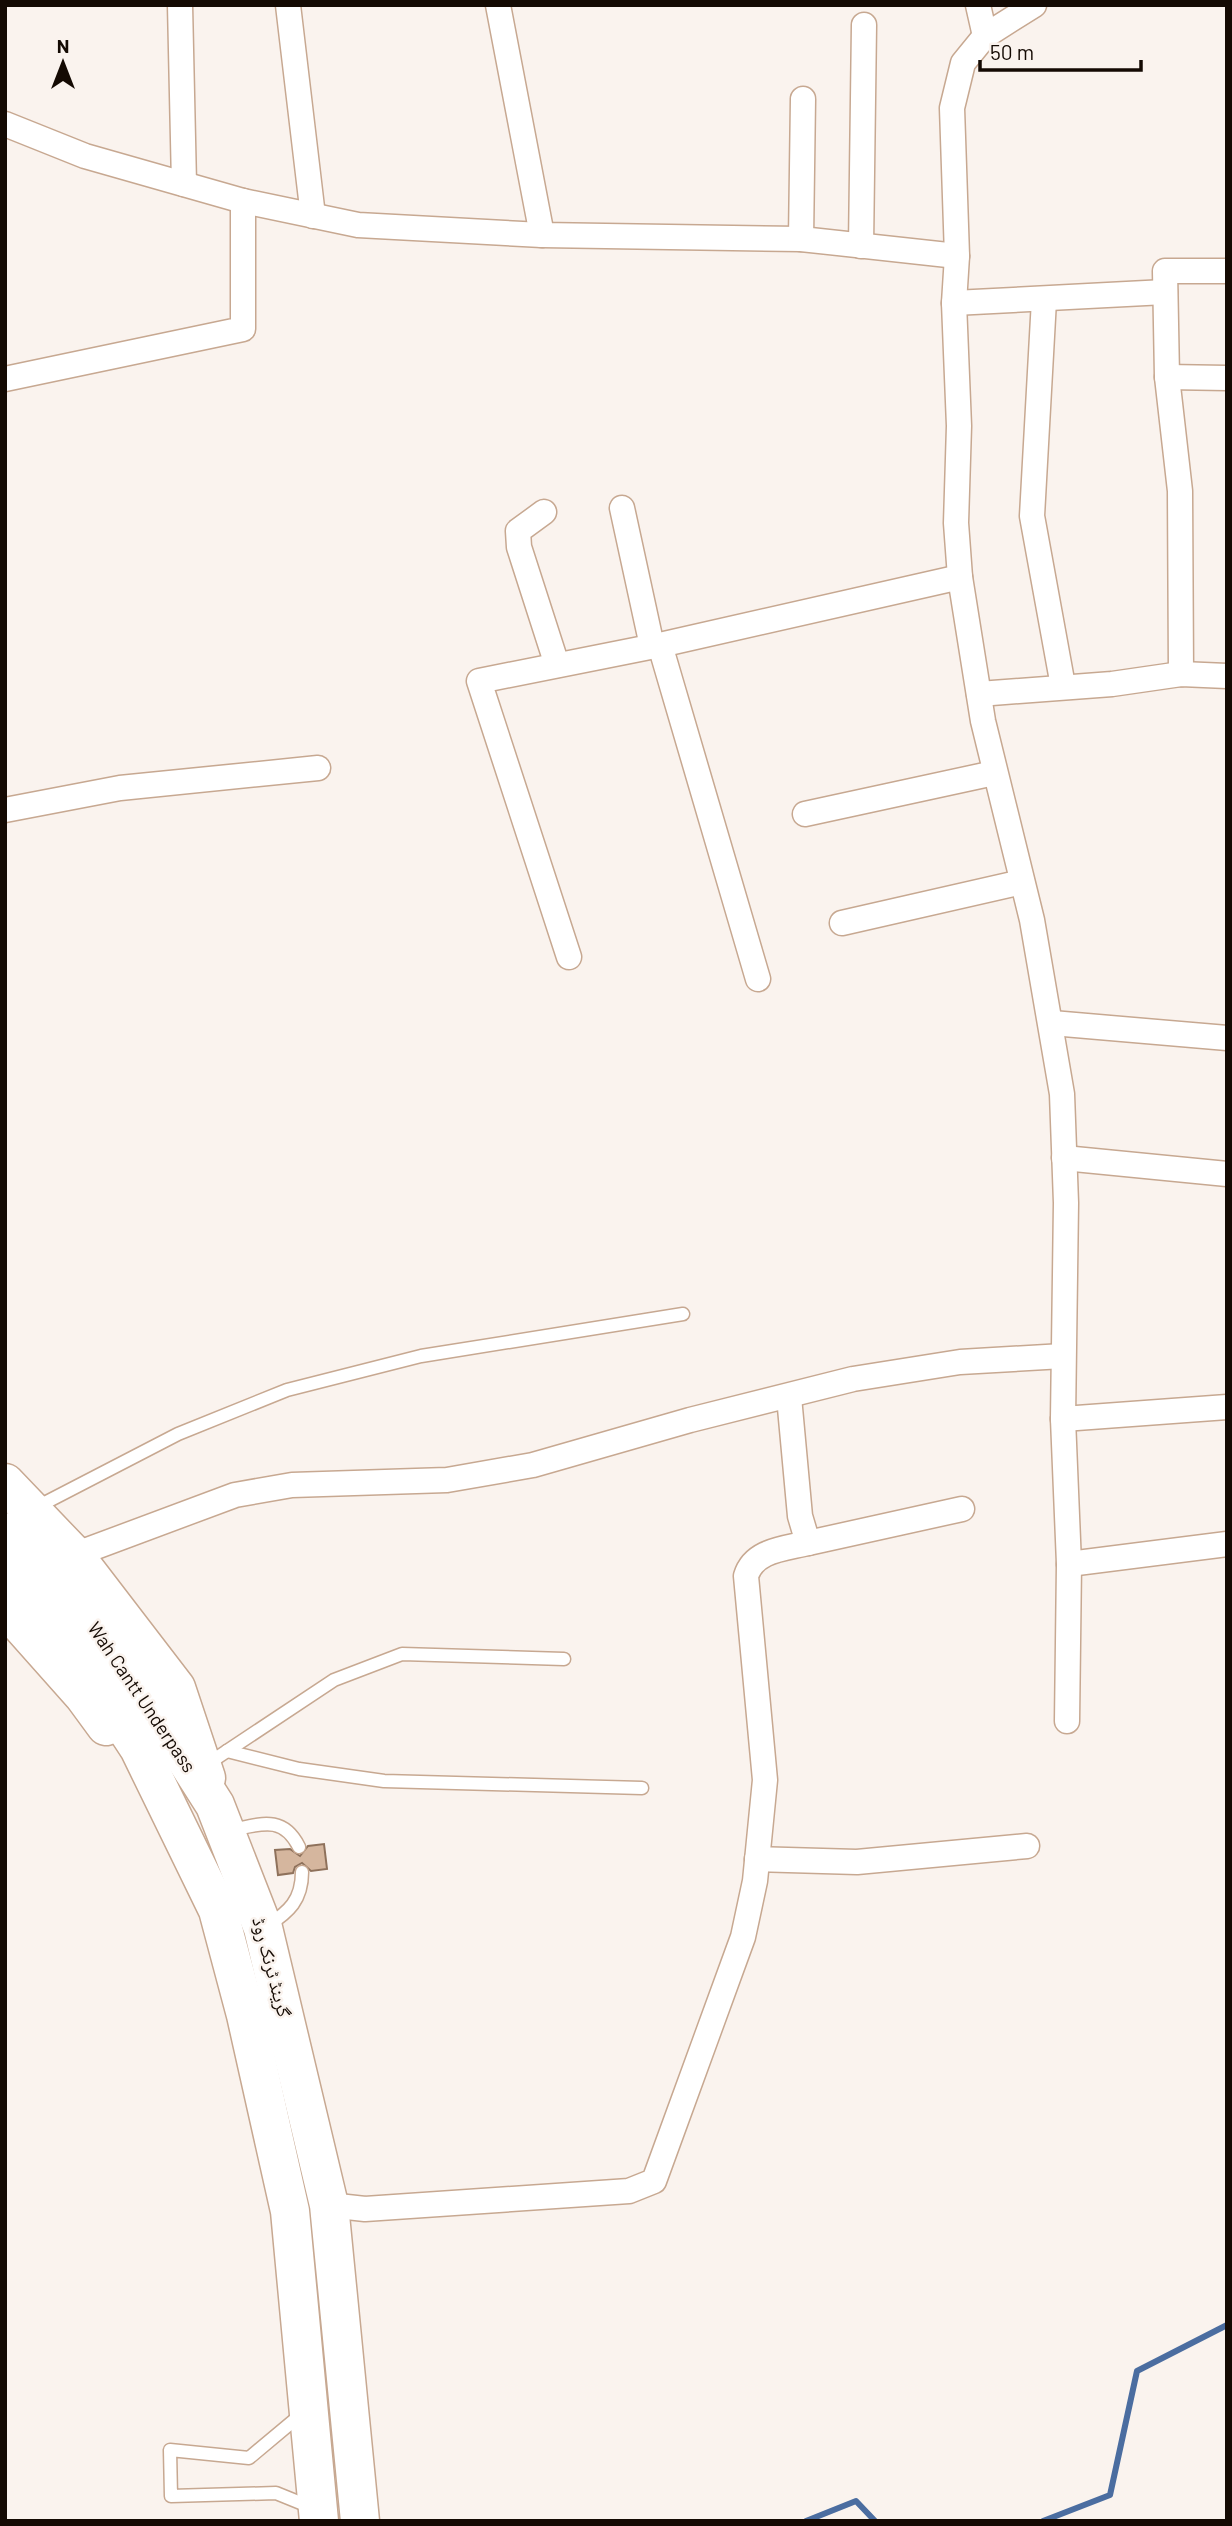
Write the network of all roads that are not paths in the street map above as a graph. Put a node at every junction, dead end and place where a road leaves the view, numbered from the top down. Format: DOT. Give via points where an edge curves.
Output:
graph roads {
  1 [pos="180,5"];
  2 [pos="288,5"];
  3 [pos="498,5"];
  4 [pos="978,5"];
  5 [pos="1034,5"];
  6 [pos="864,25"];
  7 [pos="985,36"];
  8 [pos="803,99"];
  9 [pos="5,124"];
  10 [pos="184,184"];
  11 [pos="243,201"];
  12 [pos="313,216"];
  13 [pos="542,235"];
  14 [pos="801,239"];
  15 [pos="861,246"];
  16 [pos="957,256"];
  17 [pos="1227,271"];
  18 [pos="1165,292"];
  19 [pos="1044,300"];
  20 [pos="954,303"];
  21 [pos="1167,377"];
  22 [pos="1227,378"];
  23 [pos="5,379"];
  24 [pos="622,508"];
  25 [pos="544,512"];
  26 [pos="960,577"];
  27 [pos="656,645"];
  28 [pos="557,665"];
  29 [pos="1181,674"];
  30 [pos="1227,676"];
  31 [pos="1063,686"];
  32 [pos="979,694"];
  33 [pos="318,768"];
  34 [pos="994,773"];
  35 [pos="5,810"];
  36 [pos="805,814"];
  37 [pos="1023,881"];
  38 [pos="842,923"];
  39 [pos="569,957"];
  40 [pos="758,979"];
  41 [pos="1052,1023"];
  42 [pos="1227,1038"];
  43 [pos="1064,1158"];
  44 [pos="1227,1174"];
  45 [pos="683,1314"];
  46 [pos="1063,1356"];
  47 [pos="789,1397"];
  48 [pos="1227,1407"];
  49 [pos="1063,1419"];
  50 [pos="5,1483"];
  51 [pos="962,1509"];
  52 [pos="18,1521"];
  53 [pos="808,1543"];
  54 [pos="1227,1544"];
  55 [pos="74,1555"];
  56 [pos="1069,1564"];
  57 [pos="5,1576"];
  58 [pos="5,1607"];
  59 [pos="564,1659"];
  60 [pos="1068,1721"];
  61 [pos="215,1759"];
  62 [pos="642,1787"];
  63 [pos="221,1818"];
  64 [pos="176,1820"];
  65 [pos="1027,1846"];
  66 [pos="299,1847"];
  67 [pos="757,1859"];
  68 [pos="302,1872"];
  69 [pos="263,1928"];
  70 [pos="329,2205"];
  71 [pos="290,2211"];
  72 [pos="307,2409"];
  73 [pos="318,2515"];
  74 [pos="360,2521"];
  1 -- 10 [label="street"];
  2 -- 12 [label="street"];
  3 -- 13 [label="street"];
  4 -- 7 [label="street"];
  5 -- 7 [label="street"];
  6 -- 15 [label="street"];
  7 -- 16 [label="street" via="963,63 951,108"];
  8 -- 14 [label="street"];
  9 -- 10 [label="street" via="85,156"];
  10 -- 11 [label="street"];
  11 -- 12 [label="street"];
  11 -- 23 [label="street" via="243,329"];
  12 -- 13 [label="street" via="358,225"];
  13 -- 14 [label="street"];
  14 -- 15 [label="street"];
  15 -- 16 [label="street"];
  16 -- 20 [label="street"];
  17 -- 18 [label="street" via="1165,271"];
  18 -- 19 [label="street"];
  18 -- 21 [label="street"];
  19 -- 20 [label="street"];
  19 -- 31 [label="street" via="1032,516"];
  20 -- 26 [label="street"];
  21 -- 22 [label="street"];
  21 -- 29 [label="street" via="1180,491"];
  24 -- 27 [label="street"];
  25 -- 28 [label="street" via="518,531 519,547"];
  26 -- 27 [label="street"];
  26 -- 32 [label="street"];
  27 -- 28 [label="street"];
  27 -- 40 [label="street"];
  28 -- 39 [label="street" via="479,681"];
  29 -- 30 [label="street"];
  29 -- 31 [label="street"];
  31 -- 32 [label="street"];
  32 -- 34 [label="street"];
  33 -- 35 [label="street" via="120,788"];
  34 -- 36 [label="street"];
  34 -- 37 [label="street"];
  37 -- 38 [label="street"];
  37 -- 41 [label="street"];
  41 -- 42 [label="street"];
  41 -- 43 [label="street" via="1062,1094"];
  43 -- 44 [label="street"];
  43 -- 46 [label="street"];
  45 -- 52 [label="lane" via="421,1356 287,1390 178,1434"];
  46 -- 47 [label="street" via="960,1362 853,1380"];
  46 -- 49 [label="street"];
  47 -- 53 [label="street" via="800,1516"];
  47 -- 55 [label="street" via="533,1465 447,1480 292,1485 235,1495"];
  48 -- 49 [label="street"];
  49 -- 56 [label="street"];
  50 -- 52 [label="main road, گرینڈ ٹرنک روڈ"];
  51 -- 53 [label="street"];
  52 -- 55 [label="main road, گرینڈ ٹرنک روڈ"];
  52 -- 63 [label="main road, Wah Cantt Underpass" via="125,1664"];
  53 -- 67 [label="street" via="761,1555 750,1563 746,1576 765,1780"];
  54 -- 56 [label="street"];
  55 -- 61 [label="main road, گرینڈ ٹرنک روڈ" via="176,1688"];
  56 -- 60 [label="street"];
  57 -- 64 [label="main road, Wah Cantt Underpass" via="84,1664 139,1748"];
  58 -- 64 [label="main road, گرینڈ ٹرنک روڈ" via="84,1696"];
  59 -- 61 [label="lane" via="402,1654 334,1680"];
  61 -- 62 [label="lane" via="384,1782"];
  61 -- 63 [label="main road, گرینڈ ٹرنک روڈ"];
  63 -- 66 [label="lane" via="278,1825 292,1832"];
  63 -- 69 [label="main road, گرینڈ ٹرنک روڈ"];
  64 -- 71 [label="main road, گرینڈ ٹرنک روڈ" via="218,1910"];
  65 -- 67 [label="street" via="857,1862"];
  67 -- 70 [label="street" via="743,1937 653,2181 629,2191 365,2210"];
  68 -- 69 [label="lane" via="296,1902"];
  69 -- 70 [label="main road, گرینڈ ٹرنک روڈ"];
  70 -- 71 [label="main road"];
  70 -- 74 [label="main road, گرینڈ ٹرنک روڈ"];
  71 -- 72 [label="main road, گرینڈ ٹرنک روڈ"];
  72 -- 73 [label="main road, گرینڈ ٹرنک روڈ"];
  72 -- 73 [label="lane" via="249,2458 170,2450 171,2496 276,2493"];
}
